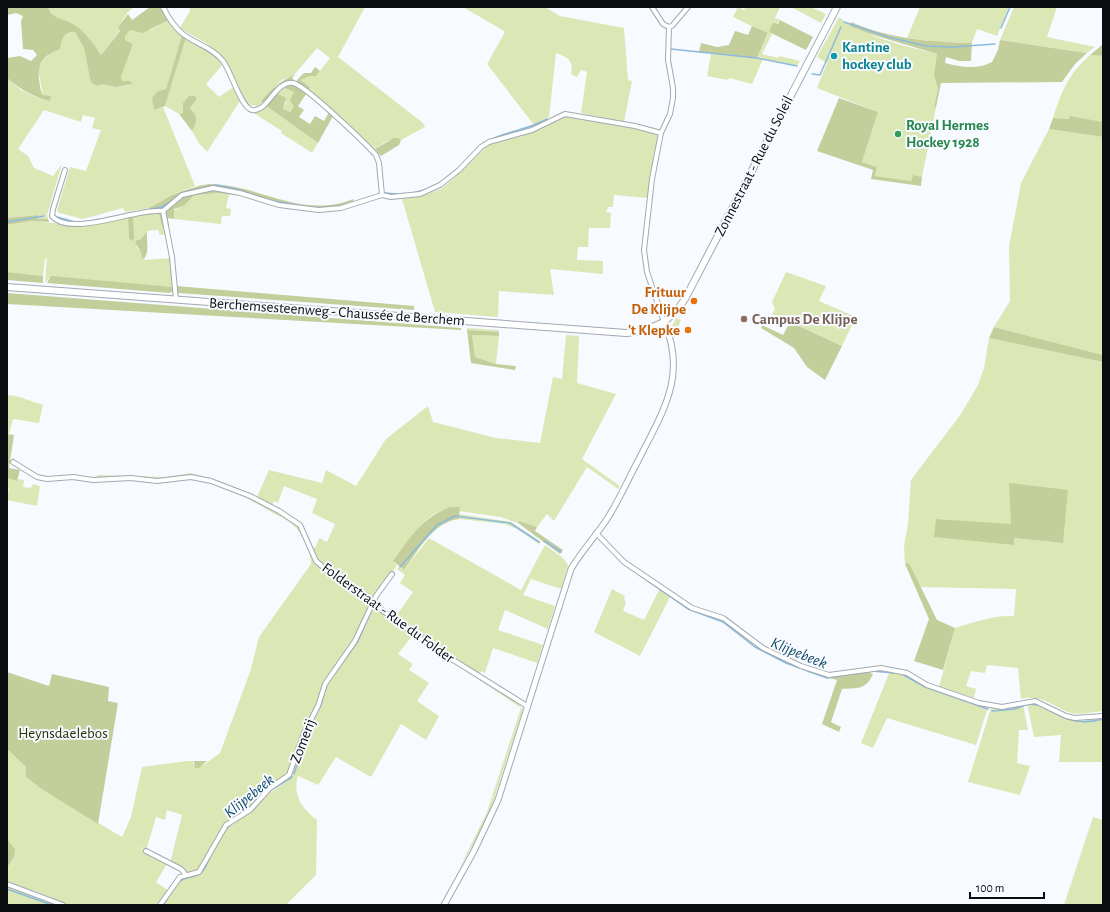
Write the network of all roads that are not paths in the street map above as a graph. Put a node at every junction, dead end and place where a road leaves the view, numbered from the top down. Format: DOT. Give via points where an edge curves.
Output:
graph roads {
  1 [pos="163,7"];
  2 [pos="652,7"];
  3 [pos="688,7"];
  4 [pos="838,7"];
  5 [pos="669,27"];
  6 [pos="661,133"];
  7 [pos="65,170"];
  8 [pos="382,195"];
  9 [pos="163,211"];
  10 [pos="7,287"];
  11 [pos="176,300"];
  12 [pos="664,322"];
  13 [pos="13,462"];
  14 [pos="596,533"];
  15 [pos="392,574"];
  16 [pos="372,603"];
  17 [pos="527,706"];
  18 [pos="1103,716"];
  19 [pos="146,851"];
  20 [pos="186,875"];
  21 [pos="7,884"];
  22 [pos="63,905"];
  23 [pos="160,905"];
  24 [pos="444,905"];
  1 -- 8 [label="street" via="180,32 205,46 221,59 231,75 242,103 247,108 260,108 276,91 290,83 295,83 311,95 376,155"];
  2 -- 5 [label="street"];
  3 -- 5 [label="street"];
  4 -- 12 [label="main road, Zonnestraat - Rue du Soleil" via="688,294 677,310"];
  5 -- 6 [label="street" via="668,60 673,98 670,114"];
  6 -- 8 [label="street" via="565,114 532,130 498,138 485,145 459,170 432,190 405,196"];
  6 -- 12 [label="street" via="650,192 644,250 647,272"];
  7 -- 9 [label="street" via="52,214 58,221 84,225 130,214"];
  8 -- 9 [label="street" via="341,208 319,210 279,205 213,188 182,195"];
  9 -- 11 [label="street" via="172,257"];
  10 -- 11 [label="main road, Berchemsesteenweg - Chaussée de Berchem"];
  11 -- 12 [label="main road, Berchemsesteenweg - Chaussée de Berchem" via="626,333 642,331"];
  12 -- 14 [label="street" via="673,351 674,378 669,397 610,515"];
  13 -- 16 [label="street, Folderstraat - Rue du Folder" via="37,477 47,479 131,478 157,481 191,477 233,488 271,506 298,523 319,564 367,596"];
  14 -- 17 [label="street" via="578,556 569,575"];
  14 -- 18 [label="street" via="624,562 692,608 723,618 763,648 801,666 829,675 881,668 907,673 927,685 979,703 1002,707 1035,701 1075,718"];
  15 -- 16 [label="street, Zomerij"];
  16 -- 17 [label="street, Folderstraat - Rue du Folder" via="429,644"];
  16 -- 20 [label="street, Zomerij" via="355,641 325,684 289,775 266,791 250,810 229,823 221,832 201,870 196,874"];
  17 -- 24 [label="street" via="494,811"];
  19 -- 20 [label="street" via="181,869"];
  20 -- 23 [label="street, Zomerij" via="180,877"];
  21 -- 22 [label="street"];
}
